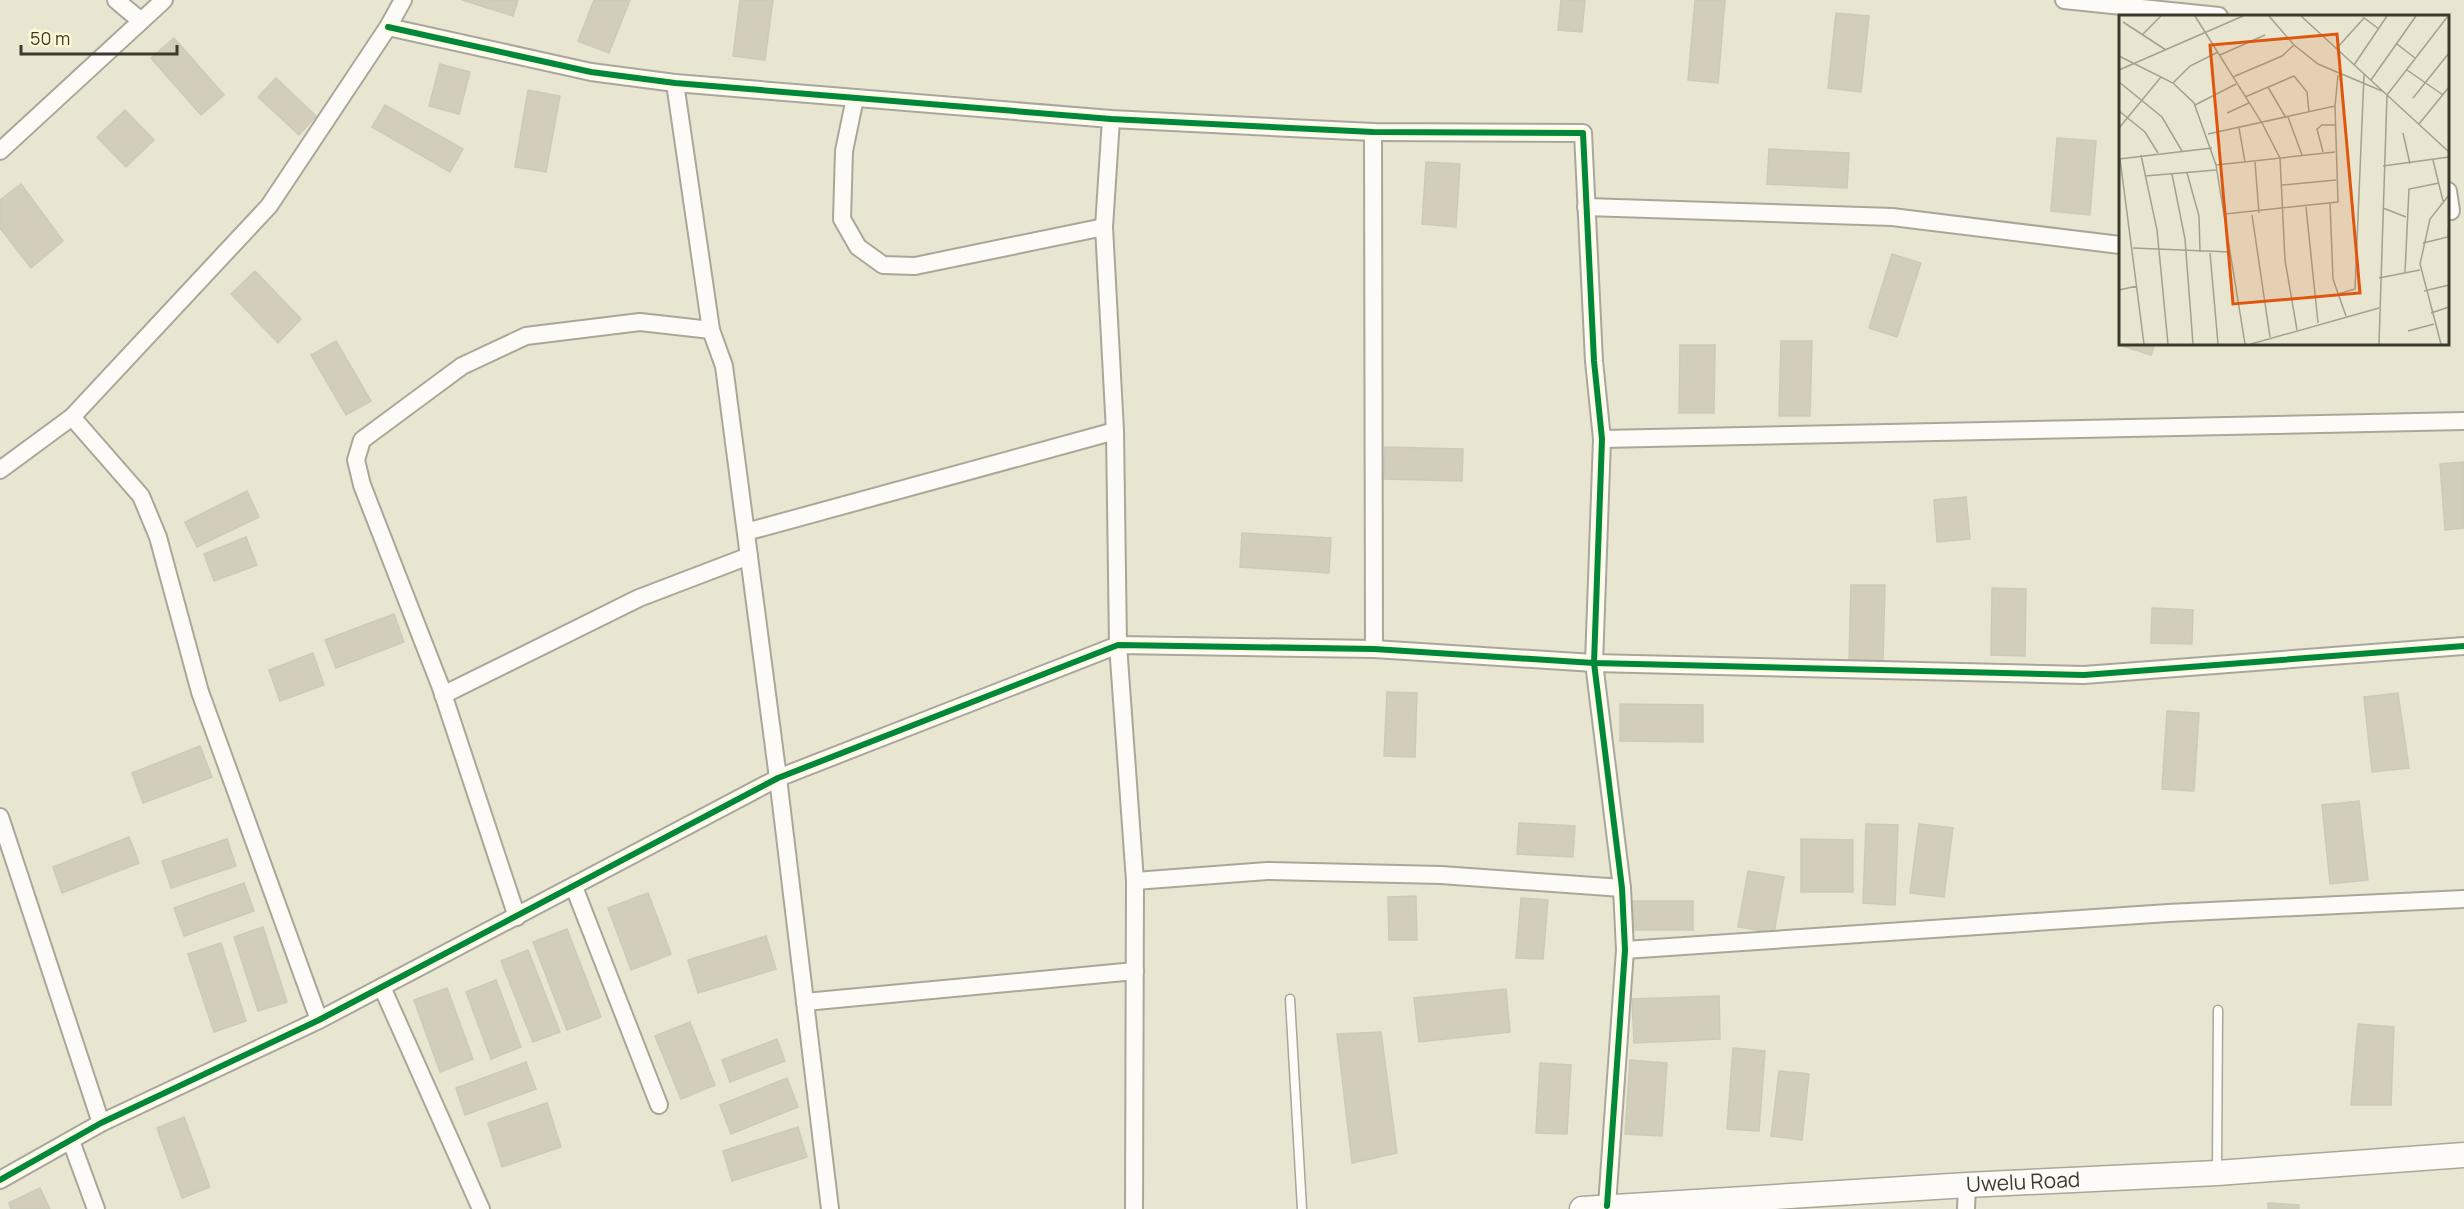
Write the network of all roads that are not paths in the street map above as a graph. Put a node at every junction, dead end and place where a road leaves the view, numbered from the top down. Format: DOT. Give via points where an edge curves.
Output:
graph roads {
  1 [pos="116,0"];
  2 [pos="164,0"];
  3 [pos="404,0"];
  4 [pos="2064,0"];
  5 [pos="2209,15"];
  6 [pos="141,21"];
  7 [pos="388,27"];
  8 [pos="675,83"];
  9 [pos="855,98"];
  10 [pos="1110,120"];
  11 [pos="1373,132"];
  12 [pos="0,151"];
  13 [pos="2449,194"];
  14 [pos="1586,207"];
  15 [pos="2454,210"];
  16 [pos="1104,227"];
  17 [pos="2119,245"];
  18 [pos="711,330"];
  19 [pos="72,417"];
  20 [pos="2464,422"];
  21 [pos="1115,430"];
  22 [pos="1602,439"];
  23 [pos="0,470"];
  24 [pos="746,532"];
  25 [pos="749,556"];
  26 [pos="1118,645"];
  27 [pos="2464,646"];
  28 [pos="1374,649"];
  29 [pos="1593,663"];
  30 [pos="443,695"];
  31 [pos="778,778"];
  32 [pos="0,818"];
  33 [pos="1135,880"];
  34 [pos="574,887"];
  35 [pos="1622,888"];
  36 [pos="2464,899"];
  37 [pos="517,917"];
  38 [pos="1625,950"];
  39 [pos="1135,971"];
  40 [pos="382,987"];
  41 [pos="1290,999"];
  42 [pos="805,1002"];
  43 [pos="2218,1010"];
  44 [pos="319,1020"];
  45 [pos="659,1105"];
  46 [pos="101,1123"];
  47 [pos="70,1141"];
  48 [pos="2464,1155"];
  49 [pos="2217,1173"];
  50 [pos="0,1180"];
  51 [pos="1967,1185"];
  52 [pos="1782,1203"];
  53 [pos="1607,1206"];
  54 [pos="96,1209"];
  55 [pos="481,1209"];
  56 [pos="830,1209"];
  57 [pos="1134,1209"];
  58 [pos="1302,1209"];
  59 [pos="1582,1209"];
  60 [pos="1966,1209"];
  1 -- 6 [label="street"];
  2 -- 6 [label="street"];
  3 -- 7 [label="street"];
  4 -- 5 [label="street"];
  6 -- 12 [label="street"];
  7 -- 8 [label="street" via="591,72"];
  7 -- 19 [label="street" via="269,206"];
  8 -- 9 [label="street"];
  8 -- 18 [label="street"];
  9 -- 10 [label="street"];
  9 -- 16 [label="street" via="844,151 842,219 858,247 883,265 915,266"];
  10 -- 11 [label="street"];
  10 -- 16 [label="street"];
  11 -- 14 [label="street" via="1583,133"];
  11 -- 28 [label="street"];
  13 -- 15 [label="street"];
  14 -- 17 [label="street" via="1892,217"];
  14 -- 22 [label="street"];
  16 -- 21 [label="street"];
  18 -- 24 [label="street" via="724,366"];
  18 -- 30 [label="street" via="640,322 526,336 462,366 362,440 356,460 362,485"];
  19 -- 23 [label="street"];
  19 -- 44 [label="street" via="141,496 158,537 200,692"];
  20 -- 22 [label="street"];
  21 -- 24 [label="street"];
  21 -- 26 [label="street"];
  22 -- 29 [label="street"];
  24 -- 25 [label="street"];
  25 -- 30 [label="street" via="639,598"];
  25 -- 31 [label="street"];
  26 -- 28 [label="street"];
  26 -- 31 [label="street"];
  26 -- 33 [label="street"];
  27 -- 29 [label="street" via="2084,675"];
  28 -- 29 [label="street"];
  29 -- 35 [label="street"];
  30 -- 37 [label="street"];
  31 -- 34 [label="street"];
  31 -- 42 [label="street"];
  32 -- 46 [label="street"];
  33 -- 35 [label="street" via="1279,872 1441,875"];
  33 -- 39 [label="street"];
  34 -- 37 [label="street"];
  34 -- 45 [label="street"];
  35 -- 38 [label="street"];
  36 -- 38 [label="street" via="2168,913"];
  37 -- 40 [label="street"];
  38 -- 53 [label="street"];
  39 -- 42 [label="street"];
  39 -- 57 [label="street"];
  40 -- 44 [label="street"];
  40 -- 55 [label="street"];
  41 -- 58 [label="lane"];
  42 -- 56 [label="street"];
  43 -- 49 [label="lane"];
  44 -- 46 [label="street"];
  46 -- 47 [label="street"];
  47 -- 50 [label="street"];
  47 -- 54 [label="street"];
  48 -- 49 [label="street, Uwelu Road"];
  49 -- 51 [label="street, Uwelu Road"];
  51 -- 52 [label="street, Uwelu Road"];
  51 -- 60 [label="street"];
  52 -- 53 [label="street, Uwelu Road"];
  53 -- 59 [label="street, Uwelu Road"];
}
